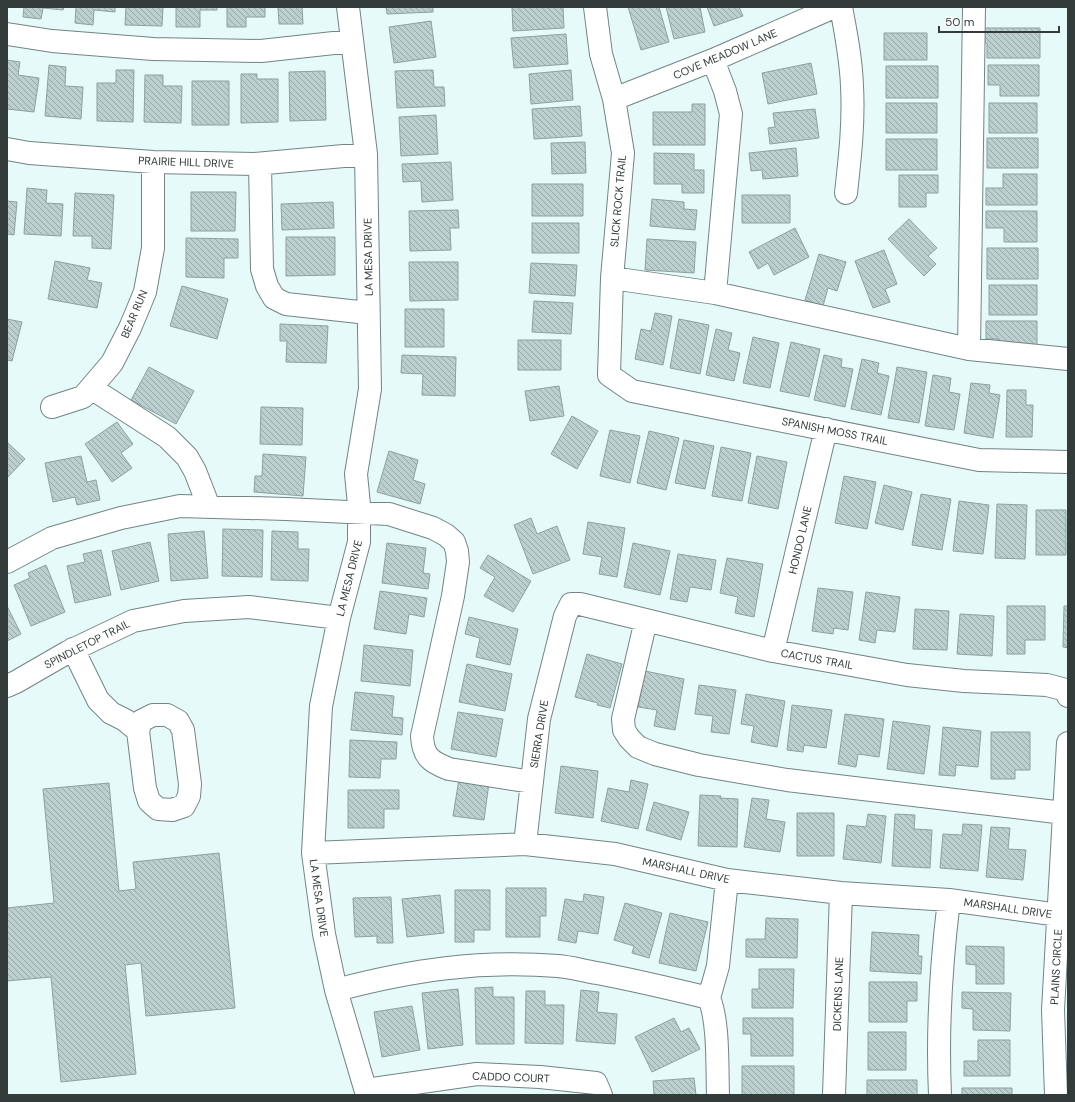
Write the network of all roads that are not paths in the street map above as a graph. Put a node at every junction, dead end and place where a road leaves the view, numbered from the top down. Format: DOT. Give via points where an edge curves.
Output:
graph roads {
  1 [pos="348,7"];
  2 [pos="595,7"];
  3 [pos="834,7"];
  4 [pos="841,7"];
  5 [pos="974,7"];
  6 [pos="7,34"];
  7 [pos="352,41"];
  8 [pos="713,60"];
  9 [pos="614,99"];
  10 [pos="7,149"];
  11 [pos="366,154"];
  12 [pos="153,162"];
  13 [pos="260,164"];
  14 [pos="846,193"];
  15 [pos="612,278"];
  16 [pos="715,293"];
  17 [pos="368,313"];
  18 [pos="969,349"];
  19 [pos="1068,359"];
  20 [pos="609,375"];
  21 [pos="91,388"];
  22 [pos="52,407"];
  23 [pos="826,429"];
  24 [pos="1068,462"];
  25 [pos="209,507"];
  26 [pos="359,512"];
  27 [pos="7,562"];
  28 [pos="571,604"];
  29 [pos="339,618"];
  30 [pos="646,620"];
  31 [pos="72,649"];
  32 [pos="773,651"];
  33 [pos="7,686"];
  34 [pos="1067,693"];
  35 [pos="138,731"];
  36 [pos="1068,743"];
  37 [pos="532,782"];
  38 [pos="1064,813"];
  39 [pos="524,844"];
  40 [pos="313,853"];
  41 [pos="727,880"];
  42 [pos="841,893"];
  43 [pos="949,900"];
  44 [pos="1059,915"];
  45 [pos="336,990"];
  46 [pos="710,998"];
  47 [pos="367,1093"];
  48 [pos="601,1095"];
  49 [pos="718,1095"];
  50 [pos="834,1095"];
  51 [pos="940,1095"];
  52 [pos="1056,1095"];
  1 -- 7 [label="street, LA MESA DRIVE"];
  2 -- 9 [label="street, SLICK ROCK TRAIL" via="601,54"];
  3 -- 8 [label="street, COVE MEADOW LANE"];
  4 -- 14 [label="street" via="849,48 852,86 852,131"];
  5 -- 18 [label="street"];
  6 -- 7 [label="street" via="52,41 153,49 261,51"];
  7 -- 11 [label="street, LA MESA DRIVE"];
  8 -- 9 [label="street, COVE MEADOW LANE"];
  8 -- 16 [label="street" via="731,114"];
  9 -- 15 [label="street, SLICK ROCK TRAIL" via="623,153"];
  10 -- 12 [label="street, PRAIRIE HILL DRIVE" via="29,153"];
  11 -- 13 [label="street, PRAIRIE HILL DRIVE"];
  11 -- 17 [label="street, LA MESA DRIVE"];
  12 -- 13 [label="street, PRAIRIE HILL DRIVE"];
  12 -- 21 [label="street, BEAR RUN" via="154,248 145,292 112,363"];
  13 -- 17 [label="street" via="262,269 274,298 286,304"];
  15 -- 16 [label="street"];
  15 -- 20 [label="street, SLICK ROCK TRAIL"];
  16 -- 18 [label="street"];
  17 -- 26 [label="street, LA MESA DRIVE" via="370,389 356,474"];
  18 -- 19 [label="street"];
  20 -- 23 [label="street, SPANISH MOSS TRAIL" via="632,391"];
  21 -- 22 [label="street, BEAR RUN" via="83,398"];
  21 -- 25 [label="street" via="167,437 187,457"];
  23 -- 24 [label="street, SPANISH MOSS TRAIL" via="979,460"];
  23 -- 32 [label="street, HONDO LANE"];
  25 -- 26 [label="street"];
  25 -- 27 [label="street" via="180,506 121,518 52,538"];
  26 -- 29 [label="street, LA MESA DRIVE" via="359,542"];
  26 -- 37 [label="street" via="389,514 433,528 454,542 457,551 453,596 422,736 423,750 437,765 449,770"];
  28 -- 30 [label="street, CACTUS TRAIL"];
  28 -- 37 [label="street, SIERRA DRIVE" via="565,616 539,719"];
  29 -- 31 [label="street, SPINDLETOP TRAIL" via="249,607 184,611 133,621"];
  29 -- 40 [label="street, LA MESA DRIVE" via="321,706"];
  30 -- 32 [label="street, CACTUS TRAIL"];
  30 -- 38 [label="street" via="623,719 624,730 638,747 699,765 787,780"];
  31 -- 33 [label="street, SPINDLETOP TRAIL"];
  31 -- 35 [label="street" via="98,700 111,713"];
  32 -- 34 [label="street, CACTUS TRAIL" via="907,675 964,682 1047,685"];
  36 -- 38 [label="street, PLAINS CIRCLE"];
  37 -- 39 [label="street, SIERRA DRIVE"];
  38 -- 44 [label="street, PLAINS CIRCLE"];
  39 -- 40 [label="street, MARSHALL DRIVE"];
  39 -- 41 [label="street, MARSHALL DRIVE" via="615,854"];
  40 -- 45 [label="street, LA MESA DRIVE" via="324,934"];
  41 -- 42 [label="street, MARSHALL DRIVE"];
  41 -- 46 [label="street" via="718,966"];
  42 -- 43 [label="street, MARSHALL DRIVE"];
  42 -- 50 [label="street, DICKENS LANE"];
  43 -- 44 [label="street, MARSHALL DRIVE"];
  43 -- 51 [label="street" via="940,1005"];
  44 -- 52 [label="street, PLAINS CIRCLE" via="1053,1010"];
  45 -- 46 [label="street" via="417,971 501,964 559,966"];
  45 -- 47 [label="street, LA MESA DRIVE"];
  46 -- 49 [label="street" via="716,1039"];
  47 -- 48 [label="street, CADDO COURT" via="477,1074 596,1083"];
}
